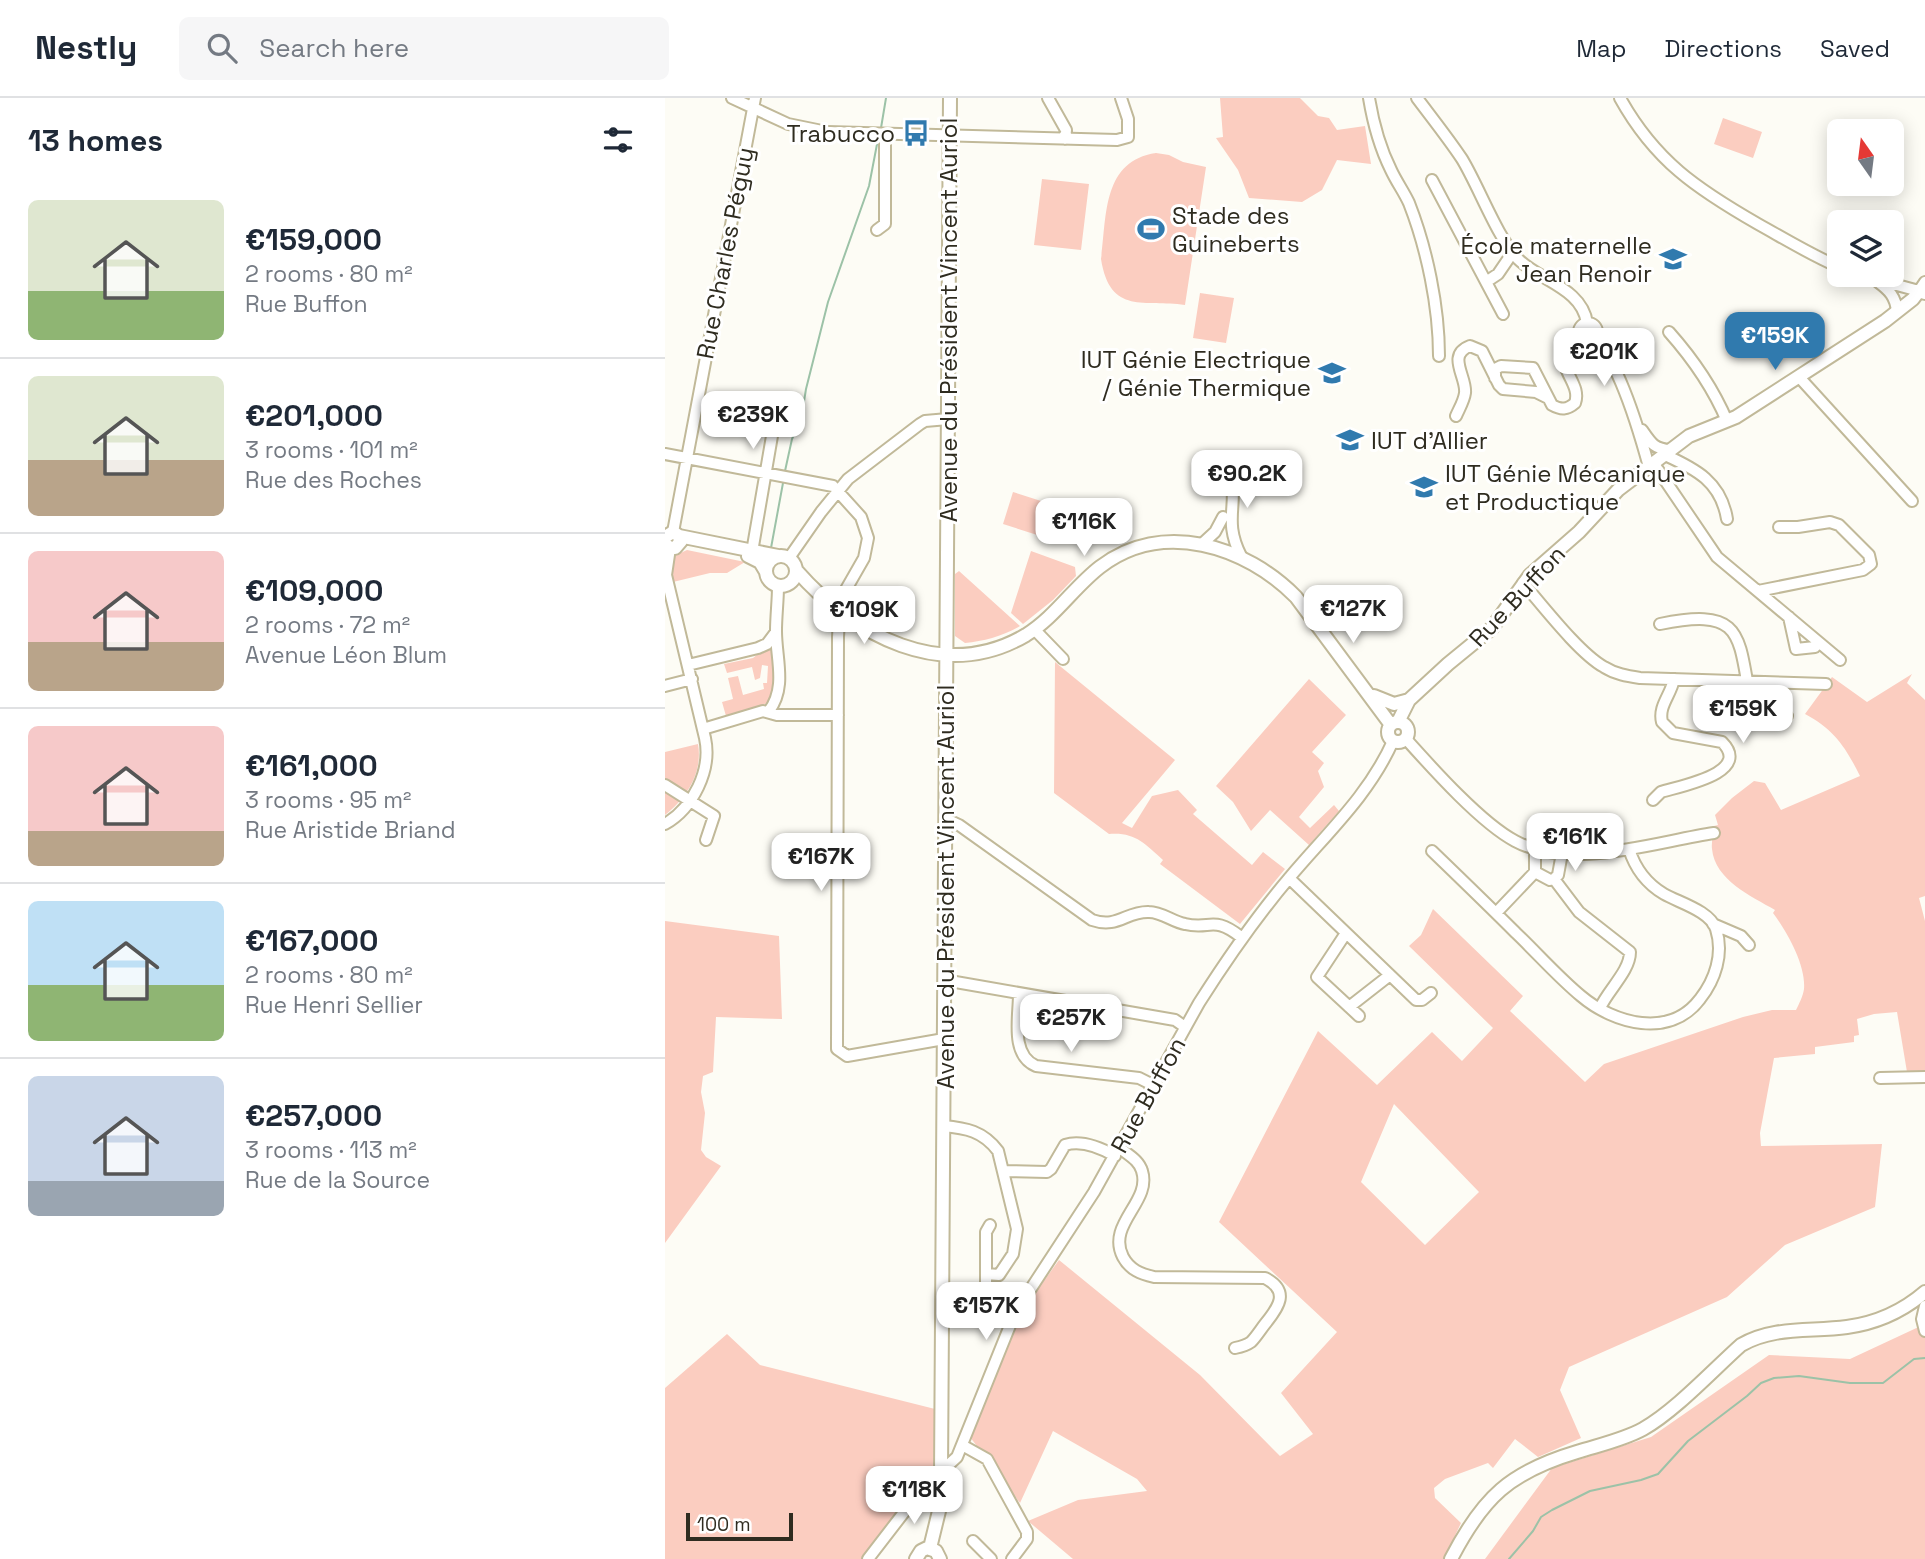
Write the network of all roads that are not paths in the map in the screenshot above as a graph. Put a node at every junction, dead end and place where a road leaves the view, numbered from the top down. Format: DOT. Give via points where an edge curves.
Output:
graph roads {
  1 [pos="732,98"];
  2 [pos="950,98"];
  3 [pos="1048,98"];
  4 [pos="1121,98"];
  5 [pos="1369,98"];
  6 [pos="1417,98"];
  7 [pos="1619,98"];
  8 [pos="754,103"];
  9 [pos="885,134"];
  10 [pos="950,137"];
  11 [pos="1065,139"];
  12 [pos="1432,180"];
  13 [pos="877,230"];
  14 [pos="1513,252"];
  15 [pos="1827,261"];
  16 [pos="1486,282"];
  17 [pos="1882,287"];
  18 [pos="1904,287"];
  19 [pos="1924,292"];
  20 [pos="1897,312"];
  21 [pos="1503,314"];
  22 [pos="1587,323"];
  23 [pos="1669,332"];
  24 [pos="1580,337"];
  25 [pos="1594,338"];
  26 [pos="1439,356"];
  27 [pos="1487,360"];
  28 [pos="1501,366"];
  29 [pos="1799,377"];
  30 [pos="1495,378"];
  31 [pos="1548,398"];
  32 [pos="1456,416"];
  33 [pos="947,419"];
  34 [pos="1727,421"];
  35 [pos="1636,423"];
  36 [pos="772,436"];
  37 [pos="1667,453"];
  38 [pos="665,454"];
  39 [pos="687,458"];
  40 [pos="1651,466"];
  41 [pos="765,472"];
  42 [pos="838,492"];
  43 [pos="1912,501"];
  44 [pos="1223,517"];
  45 [pos="1727,519"];
  46 [pos="1779,527"];
  47 [pos="670,539"];
  48 [pos="1202,544"];
  49 [pos="1227,551"];
  50 [pos="752,552"];
  51 [pos="1241,556"];
  52 [pos="787,570"];
  53 [pos="766,572"];
  54 [pos="1523,583"];
  55 [pos="1758,591"];
  56 [pos="840,610"];
  57 [pos="1789,617"];
  58 [pos="1660,624"];
  59 [pos="1034,629"];
  60 [pos="776,632"];
  61 [pos="946,636"];
  62 [pos="1818,642"];
  63 [pos="989,649"];
  64 [pos="946,654"];
  65 [pos="1063,659"];
  66 [pos="1840,660"];
  67 [pos="688,665"];
  68 [pos="692,679"];
  69 [pos="1674,679"];
  70 [pos="1748,681"];
  71 [pos="1826,684"];
  72 [pos="665,686"];
  73 [pos="1423,687"];
  74 [pos="1370,694"];
  75 [pos="1409,700"];
  76 [pos="769,711"];
  77 [pos="838,715"];
  78 [pos="1787,716"];
  79 [pos="703,730"];
  80 [pos="1399,731"];
  81 [pos="665,785"];
  82 [pos="1653,800"];
  83 [pos="690,801"];
  84 [pos="946,819"];
  85 [pos="665,824"];
  86 [pos="1714,833"];
  87 [pos="706,839"];
  88 [pos="1535,849"];
  89 [pos="1629,849"];
  90 [pos="1432,851"];
  91 [pos="1562,853"];
  92 [pos="1535,872"];
  93 [pos="1289,878"];
  94 [pos="1554,879"];
  95 [pos="1496,913"];
  96 [pos="1713,924"];
  97 [pos="1346,933"];
  98 [pos="1241,937"];
  99 [pos="1749,944"];
  100 [pos="1389,975"];
  101 [pos="944,980"];
  102 [pos="1431,993"];
  103 [pos="1019,994"];
  104 [pos="1349,1007"];
  105 [pos="1600,1009"];
  106 [pos="1359,1016"];
  107 [pos="1185,1027"];
  108 [pos="944,1039"];
  109 [pos="1880,1077"];
  110 [pos="1925,1077"];
  111 [pos="1153,1085"];
  112 [pos="943,1126"];
  113 [pos="1117,1152"];
  114 [pos="1004,1171"];
  115 [pos="990,1225"];
  116 [pos="986,1274"];
  117 [pos="1925,1292"];
  118 [pos="986,1302"];
  119 [pos="1925,1306"];
  120 [pos="1924,1325"];
  121 [pos="1235,1348"];
  122 [pos="962,1445"];
  123 [pos="941,1473"];
  124 [pos="973,1541"];
  125 [pos="930,1548"];
  126 [pos="868,1559"];
  127 [pos="916,1559"];
  128 [pos="940,1559"];
  129 [pos="991,1559"];
  130 [pos="1012,1559"];
  131 [pos="1451,1559"];
  1 -- 8 [label="street"];
  2 -- 10 [label="main road, Avenue du Président Vincent Auriol"];
  3 -- 11 [label="street" via="1066,130"];
  4 -- 11 [label="street" via="1129,131 1124,140"];
  5 -- 26 [label="street" via="1389,166 1414,216 1436,301"];
  6 -- 14 [label="street" via="1462,160"];
  7 -- 15 [label="street" via="1648,140 1679,173 1713,198"];
  8 -- 9 [label="street" via="788,124 817,131"];
  8 -- 39 [label="street, Rue Charles Péguy"];
  9 -- 10 [label="street"];
  9 -- 13 [label="street" via="885,224"];
  10 -- 11 [label="street"];
  10 -- 33 [label="main road, Avenue du Président Vincent Auriol"];
  12 -- 16 [label="street"];
  14 -- 16 [label="street" via="1498,274"];
  14 -- 22 [label="street" via="1570,293"];
  16 -- 21 [label="street"];
  17 -- 20 [label="street" via="1892,295"];
  18 -- 19 [label="street"];
  19 -- 20 [label="main road, Rue Buffon"];
  20 -- 29 [label="main road, Rue Buffon"];
  22 -- 24 [label="street" via="1580,328"];
  22 -- 25 [label="street" via="1595,327"];
  23 -- 34 [label="street" via="1705,378"];
  24 -- 25 [label="street"];
  24 -- 31 [label="street" via="1563,361 1577,391 1575,403 1558,408"];
  25 -- 35 [label="street" via="1608,356"];
  27 -- 28 [label="street"];
  27 -- 30 [label="street"];
  27 -- 32 [label="street" via="1477,347 1460,353 1465,393"];
  28 -- 30 [label="street" via="1495,369"];
  28 -- 31 [label="street" via="1533,368"];
  29 -- 34 [label="main road, Rue Buffon"];
  29 -- 43 [label="street"];
  30 -- 31 [label="street" via="1503,389 1536,392"];
  33 -- 42 [label="street" via="920,424 848,479"];
  33 -- 61 [label="main road, Avenue du Président Vincent Auriol"];
  34 -- 37 [label="main road, Rue Buffon" via="1689,436"];
  35 -- 37 [label="street" via="1651,444"];
  35 -- 40 [label="street"];
  36 -- 41 [label="street"];
  37 -- 40 [label="main road, Rue Buffon"];
  37 -- 45 [label="street" via="1712,485 1724,499"];
  38 -- 39 [label="street"];
  39 -- 41 [label="street"];
  39 -- 47 [label="street, Rue Charles Péguy"];
  40 -- 54 [label="main road, Rue Buffon" via="1618,490"];
  40 -- 55 [label="street" via="1717,557"];
  41 -- 42 [label="street" via="828,484"];
  41 -- 50 [label="street"];
  42 -- 52 [label="street"];
  42 -- 56 [label="street" via="861,517 868,538 864,558"];
  44 -- 48 [label="street"];
  44 -- 49 [label="street"];
  44 -- 51 [label="street" via="1231,473 1231,529"];
  46 -- 55 [label="street" via="1839,525 1869,555 1871,564 1863,570"];
  47 -- 50 [label="main road"];
  47 -- 53 [label="main road" via="747,556 761,562"];
  47 -- 67 [label="street, Rue Charles Péguy" via="666,575"];
  48 -- 49 [label="main road"];
  48 -- 59 [label="main road" via="1161,542 1123,553 1098,569"];
  49 -- 51 [label="main road"];
  50 -- 52 [label="main road"];
  51 -- 74 [label="main road" via="1296,597"];
  52 -- 53 [label="main road" via="770,581"];
  52 -- 53 [label="main road" via="769,562"];
  52 -- 56 [label="main road"];
  52 -- 60 [label="street"];
  54 -- 69 [label="street" via="1602,667 1629,676"];
  54 -- 73 [label="main road, Rue Buffon" via="1492,628"];
  55 -- 57 [label="street"];
  56 -- 64 [label="main road" via="907,649"];
  56 -- 77 [label="street"];
  57 -- 62 [label="street"];
  57 -- 62 [label="street" via="1796,649 1815,647"];
  58 -- 70 [label="street" via="1713,619 1731,628 1742,648"];
  59 -- 63 [label="main road"];
  59 -- 65 [label="street"];
  60 -- 67 [label="street" via="758,648"];
  60 -- 76 [label="street" via="778,700"];
  61 -- 63 [label="main road" via="966,649"];
  61 -- 64 [label="main road, Avenue du Président Vincent Auriol"];
  62 -- 66 [label="street"];
  63 -- 64 [label="main road"];
  64 -- 84 [label="main road, Avenue du Président Vincent Auriol"];
  67 -- 68 [label="street, Rue Charles Péguy"];
  68 -- 72 [label="street"];
  68 -- 79 [label="street, Rue Charles Péguy"];
  69 -- 70 [label="street"];
  69 -- 82 [label="street" via="1661,709 1662,722 1673,733 1722,742 1730,760 1722,772 1661,792"];
  70 -- 71 [label="street"];
  70 -- 78 [label="street" via="1754,709"];
  73 -- 75 [label="main road, Rue Buffon"];
  73 -- 80 [label="main road, Rue Buffon"];
  74 -- 75 [label="main road" via="1394,704"];
  74 -- 80 [label="main road"];
  75 -- 80 [label="main road, Rue Buffon"];
  76 -- 77 [label="street" via="777,715"];
  76 -- 79 [label="street"];
  77 -- 108 [label="street" via="837,1049 847,1056"];
  79 -- 83 [label="street, Rue Charles Péguy" via="705,771"];
  80 -- 88 [label="street" via="1501,832"];
  80 -- 93 [label="street, Rue Buffon" via="1370,785"];
  81 -- 83 [label="street"];
  83 -- 85 [label="street"];
  83 -- 87 [label="street" via="714,816"];
  84 -- 98 [label="street" via="1092,920 1111,924 1150,911 1186,925 1217,924"];
  84 -- 101 [label="main road, Avenue du Président Vincent Auriol"];
  86 -- 89 [label="street"];
  88 -- 91 [label="street"];
  88 -- 92 [label="street"];
  89 -- 91 [label="street"];
  89 -- 96 [label="street" via="1647,880"];
  90 -- 95 [label="street"];
  91 -- 94 [label="street"];
  92 -- 94 [label="street"];
  92 -- 95 [label="street"];
  93 -- 97 [label="street"];
  93 -- 98 [label="street, Rue Buffon"];
  94 -- 105 [label="street" via="1579,912 1630,952"];
  95 -- 105 [label="street"];
  96 -- 99 [label="street"];
  96 -- 105 [label="street" via="1717,965 1700,999 1681,1016 1658,1024 1639,1023"];
  97 -- 100 [label="street"];
  97 -- 104 [label="street" via="1317,977"];
  98 -- 107 [label="street, Rue Buffon"];
  100 -- 102 [label="street" via="1416,1000"];
  100 -- 104 [label="street"];
  101 -- 103 [label="street"];
  101 -- 108 [label="main road, Avenue du Président Vincent Auriol"];
  103 -- 107 [label="street" via="1175,1020"];
  103 -- 111 [label="street" via="1019,1046 1028,1063 1139,1078"];
  104 -- 106 [label="street"];
  107 -- 111 [label="street, Rue Buffon"];
  108 -- 112 [label="main road, Avenue du Président Vincent Auriol"];
  109 -- 110 [label="street"];
  111 -- 113 [label="street, Rue Buffon"];
  112 -- 114 [label="street" via="977,1131 998,1150"];
  112 -- 123 [label="main road, Avenue du Président Vincent Auriol"];
  113 -- 114 [label="street" via="1070,1143 1047,1172"];
  113 -- 121 [label="street" via="1135,1159 1143,1172 1140,1192 1121,1228 1120,1248 1131,1267 1154,1278 1265,1278 1278,1289 1278,1308 1250,1342"];
  113 -- 122 [label="street, Rue Buffon" via="1015,1313"];
  114 -- 116 [label="street" via="1016,1219 1015,1245 999,1275"];
  115 -- 116 [label="street"];
  116 -- 118 [label="street"];
  117 -- 131 [label="main road" via="1892,1314 1865,1323 1776,1331 1753,1338 1643,1429 1550,1460 1504,1486 1483,1506"];
  119 -- 120 [label="street"];
  122 -- 123 [label="street, Rue Buffon"];
  122 -- 130 [label="street" via="987,1459 1027,1532"];
  123 -- 125 [label="main road, Avenue du Président Vincent Auriol" via="939,1511"];
  123 -- 126 [label="street, Rue Buffon" via="922,1489"];
  124 -- 129 [label="street"];
  125 -- 127 [label="main road"];
  125 -- 128 [label="main road"];
}
